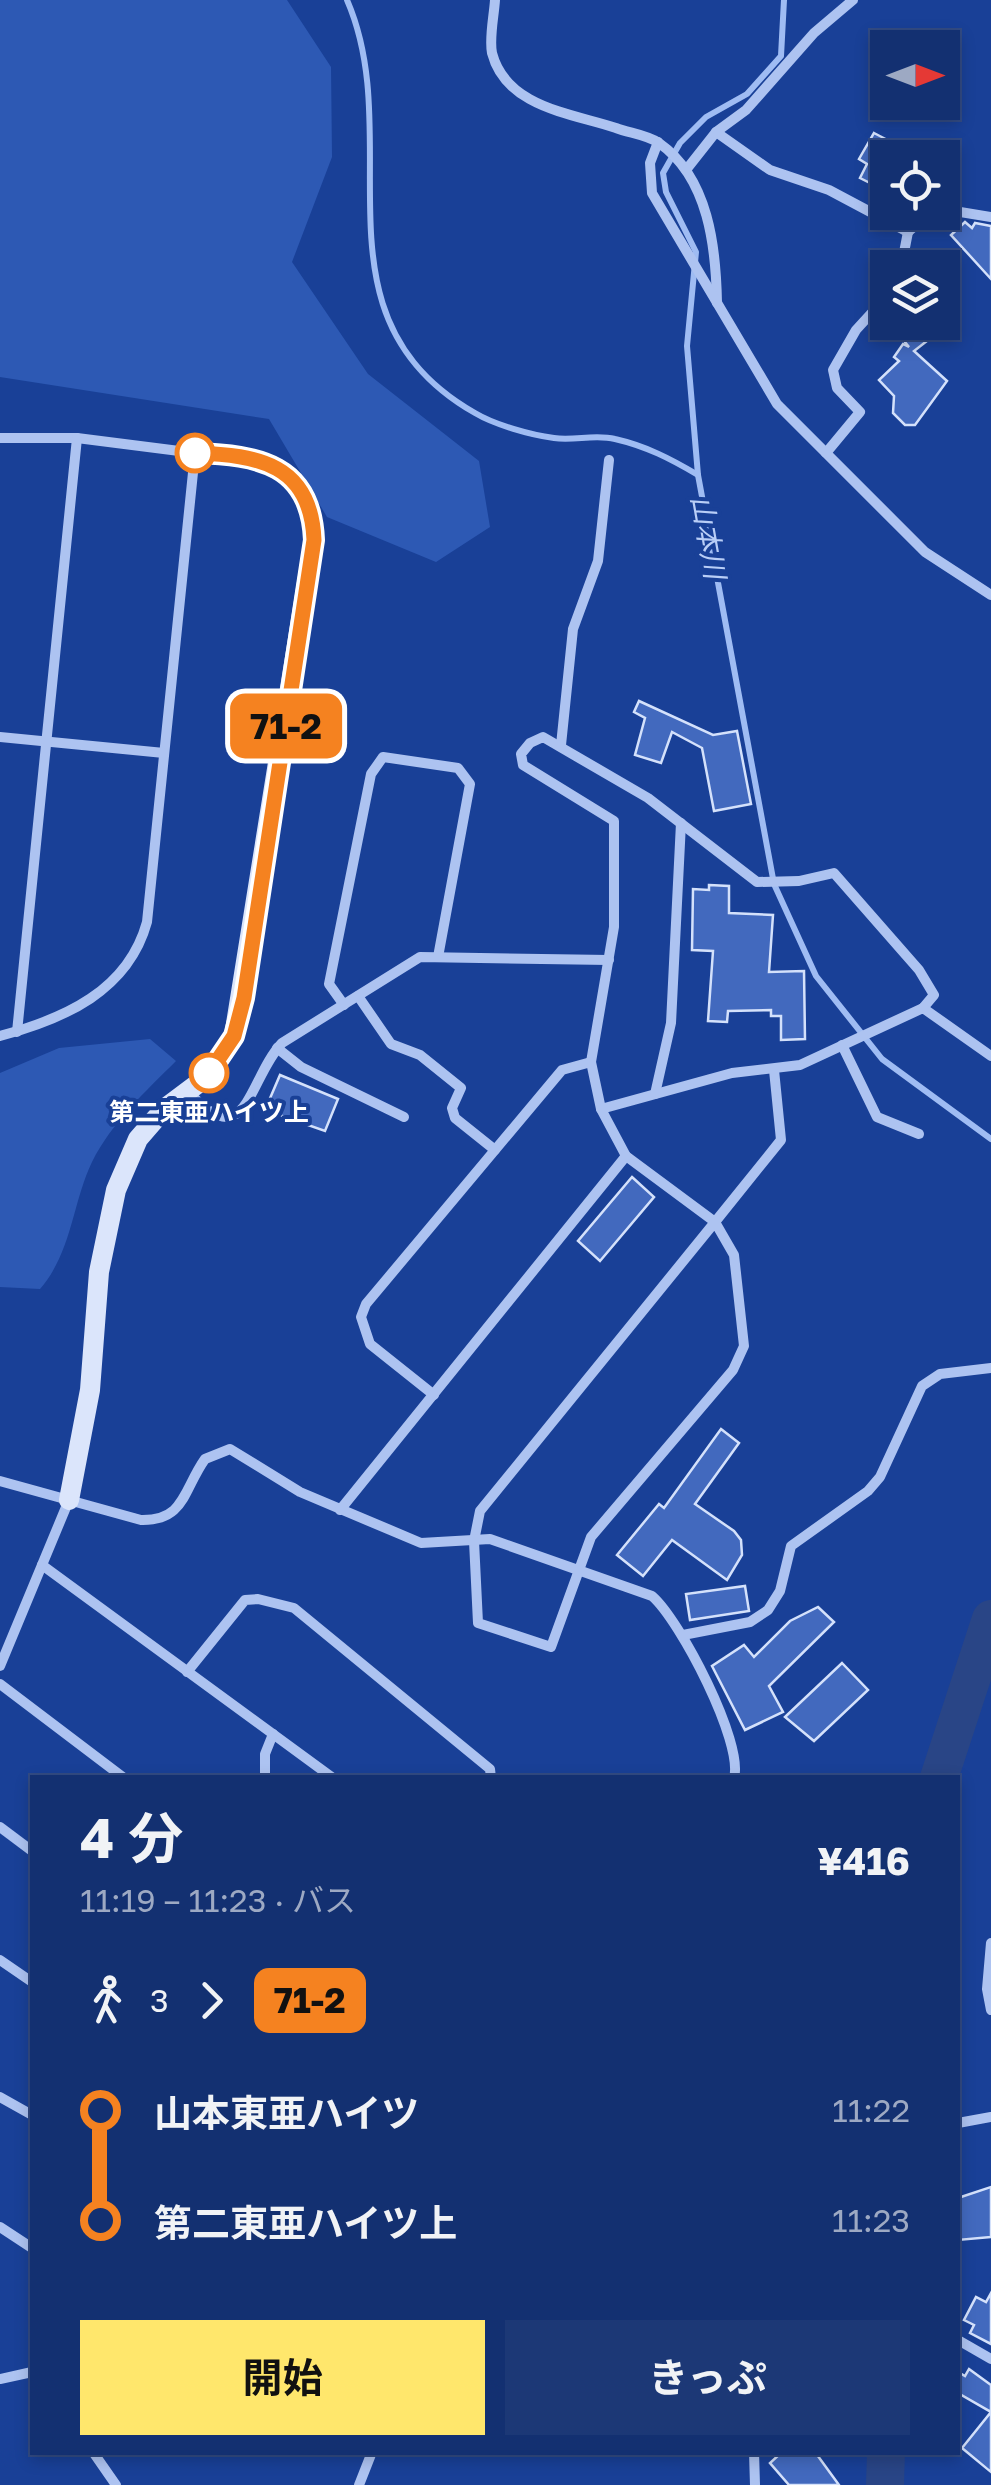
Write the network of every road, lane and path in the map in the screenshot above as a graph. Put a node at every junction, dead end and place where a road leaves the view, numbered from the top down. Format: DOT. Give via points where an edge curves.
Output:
graph roads {
  1 [pos="495,0"];
  2 [pos="853,0"];
  3 [pos="716,132"];
  4 [pos="658,142"];
  5 [pos="686,170"];
  6 [pos="960,212"];
  7 [pos="991,217"];
  8 [pos="908,232"];
  9 [pos="904,250"];
  10 [pos="717,306"];
  11 [pos="870,314"];
  12 [pos="0,438"];
  13 [pos="77,438"];
  14 [pos="195,453"];
  15 [pos="826,453"];
  16 [pos="609,460"];
  17 [pos="991,596"];
  18 [pos="0,737"];
  19 [pos="44,741"];
  20 [pos="562,746"];
  21 [pos="164,753"];
  22 [pos="681,823"];
  23 [pos="438,957"];
  24 [pos="609,960"];
  25 [pos="358,996"];
  26 [pos="344,1004"];
  27 [pos="923,1008"];
  28 [pos="16,1032"];
  29 [pos="0,1036"];
  30 [pos="842,1045"];
  31 [pos="277,1048"];
  32 [pos="991,1056"];
  33 [pos="592,1062"];
  34 [pos="774,1070"];
  35 [pos="188,1091"];
  36 [pos="655,1094"];
  37 [pos="601,1109"];
  38 [pos="404,1116"];
  39 [pos="919,1134"];
  40 [pos="495,1150"];
  41 [pos="626,1156"];
  42 [pos="715,1222"];
  43 [pos="991,1368"];
  44 [pos="434,1395"];
  45 [pos="0,1480"];
  46 [pos="68,1500"];
  47 [pos="340,1510"];
  48 [pos="474,1541"];
  49 [pos="42,1565"];
  50 [pos="578,1570"];
  51 [pos="683,1635"];
  52 [pos="0,1666"];
  53 [pos="188,1672"];
  54 [pos="0,1684"];
  55 [pos="274,1734"];
  56 [pos="120,1775"];
  57 [pos="265,1775"];
  58 [pos="328,1775"];
  59 [pos="491,1775"];
  60 [pos="734,1775"];
  61 [pos="0,1827"];
  62 [pos="30,1849"];
  63 [pos="991,1943"];
  64 [pos="0,1960"];
  65 [pos="30,1981"];
  66 [pos="991,2010"];
  67 [pos="0,2097"];
  68 [pos="30,2115"];
  69 [pos="991,2117"];
  70 [pos="960,2124"];
  71 [pos="0,2226"];
  72 [pos="30,2247"];
  73 [pos="960,2341"];
  74 [pos="991,2360"];
  75 [pos="30,2372"];
  76 [pos="0,2379"];
  77 [pos="95,2455"];
  78 [pos="371,2455"];
  79 [pos="754,2455"];
  80 [pos="116,2485"];
  81 [pos="359,2485"];
  82 [pos="756,2485"];
  1 -- 4 [label="street" via="491,51 520,97"];
  2 -- 3 [label="street"];
  3 -- 5 [label="street"];
  3 -- 8 [label="street" via="770,170 829,190"];
  4 -- 5 [label="street"];
  4 -- 10 [label="street" via="650,163 652,192"];
  5 -- 10 [label="street" via="711,228"];
  6 -- 7 [label="street"];
  8 -- 9 [label="street"];
  10 -- 15 [label="street" via="776,404"];
  11 -- 15 [label="street" via="833,370 837,388 860,412 858,420"];
  12 -- 13 [label="street"];
  13 -- 14 [label="street"];
  13 -- 19 [label="street"];
  14 -- 21 [label="street"];
  14 -- 35 [label="street" via="248,454 288,475 308,505 314,540 244,998 234,1036 208,1076"];
  15 -- 17 [label="street" via="925,552"];
  16 -- 20 [label="street" via="598,561 574,629"];
  18 -- 19 [label="street"];
  19 -- 21 [label="street"];
  19 -- 28 [label="street"];
  20 -- 22 [label="street"];
  20 -- 24 [label="street" via="543,737 530,743 523,765 614,821"];
  21 -- 28 [label="street" via="139,951 92,998"];
  22 -- 27 [label="street" via="757,882 834,873 919,970 934,995"];
  22 -- 36 [label="street" via="671,1023"];
  23 -- 24 [label="street"];
  23 -- 25 [label="street" via="420,956"];
  23 -- 26 [label="street" via="470,784 458,768 383,757 371,774 329,984"];
  24 -- 33 [label="street"];
  25 -- 26 [label="street"];
  25 -- 40 [label="street" via="391,1044 420,1055 460,1088 455,1118"];
  26 -- 31 [label="street"];
  27 -- 30 [label="street"];
  27 -- 32 [label="street"];
  28 -- 29 [label="street"];
  30 -- 34 [label="street"];
  30 -- 39 [label="street" via="877,1117"];
  31 -- 35 [label="street" via="248,1104 235,1115 220,1119 208,1113"];
  31 -- 38 [label="street" via="301,1067"];
  33 -- 37 [label="street"];
  33 -- 40 [label="street" via="562,1070"];
  34 -- 36 [label="street" via="732,1072"];
  34 -- 42 [label="street" via="781,1140"];
  35 -- 46 [label="street" via="138,1139 116,1190 98,1272 90,1390"];
  36 -- 37 [label="street"];
  37 -- 41 [label="street"];
  40 -- 44 [label="street" via="361,1316 370,1344"];
  41 -- 42 [label="street"];
  41 -- 44 [label="street"];
  42 -- 48 [label="street" via="480,1511"];
  42 -- 50 [label="street" via="734,1255 744,1346 733,1370 591,1537"];
  43 -- 51 [label="street" via="940,1374 922,1386 868,1491 792,1546 768,1610 750,1622"];
  44 -- 47 [label="street"];
  45 -- 46 [label="street"];
  46 -- 47 [label="street" via="163,1520 177,1510 205,1459 230,1449"];
  46 -- 49 [label="street"];
  47 -- 48 [label="street" via="421,1542"];
  48 -- 50 [label="street" via="490,1539"];
  48 -- 50 [label="street" via="478,1622 551,1648"];
  49 -- 52 [label="street"];
  49 -- 53 [label="street"];
  50 -- 51 [label="street" via="652,1596"];
  51 -- 60 [label="street" via="736,1752"];
  53 -- 55 [label="street"];
  53 -- 59 [label="street" via="246,1600 294,1608"];
  54 -- 56 [label="street"];
  55 -- 57 [label="street"];
  55 -- 58 [label="street"];
  61 -- 62 [label="street"];
  63 -- 66 [label="street"];
  64 -- 65 [label="street"];
  67 -- 68 [label="street"];
  69 -- 70 [label="street"];
  71 -- 72 [label="street"];
  73 -- 74 [label="street"];
  75 -- 76 [label="street"];
  77 -- 80 [label="street"];
  78 -- 81 [label="street"];
  79 -- 82 [label="street"];
}
